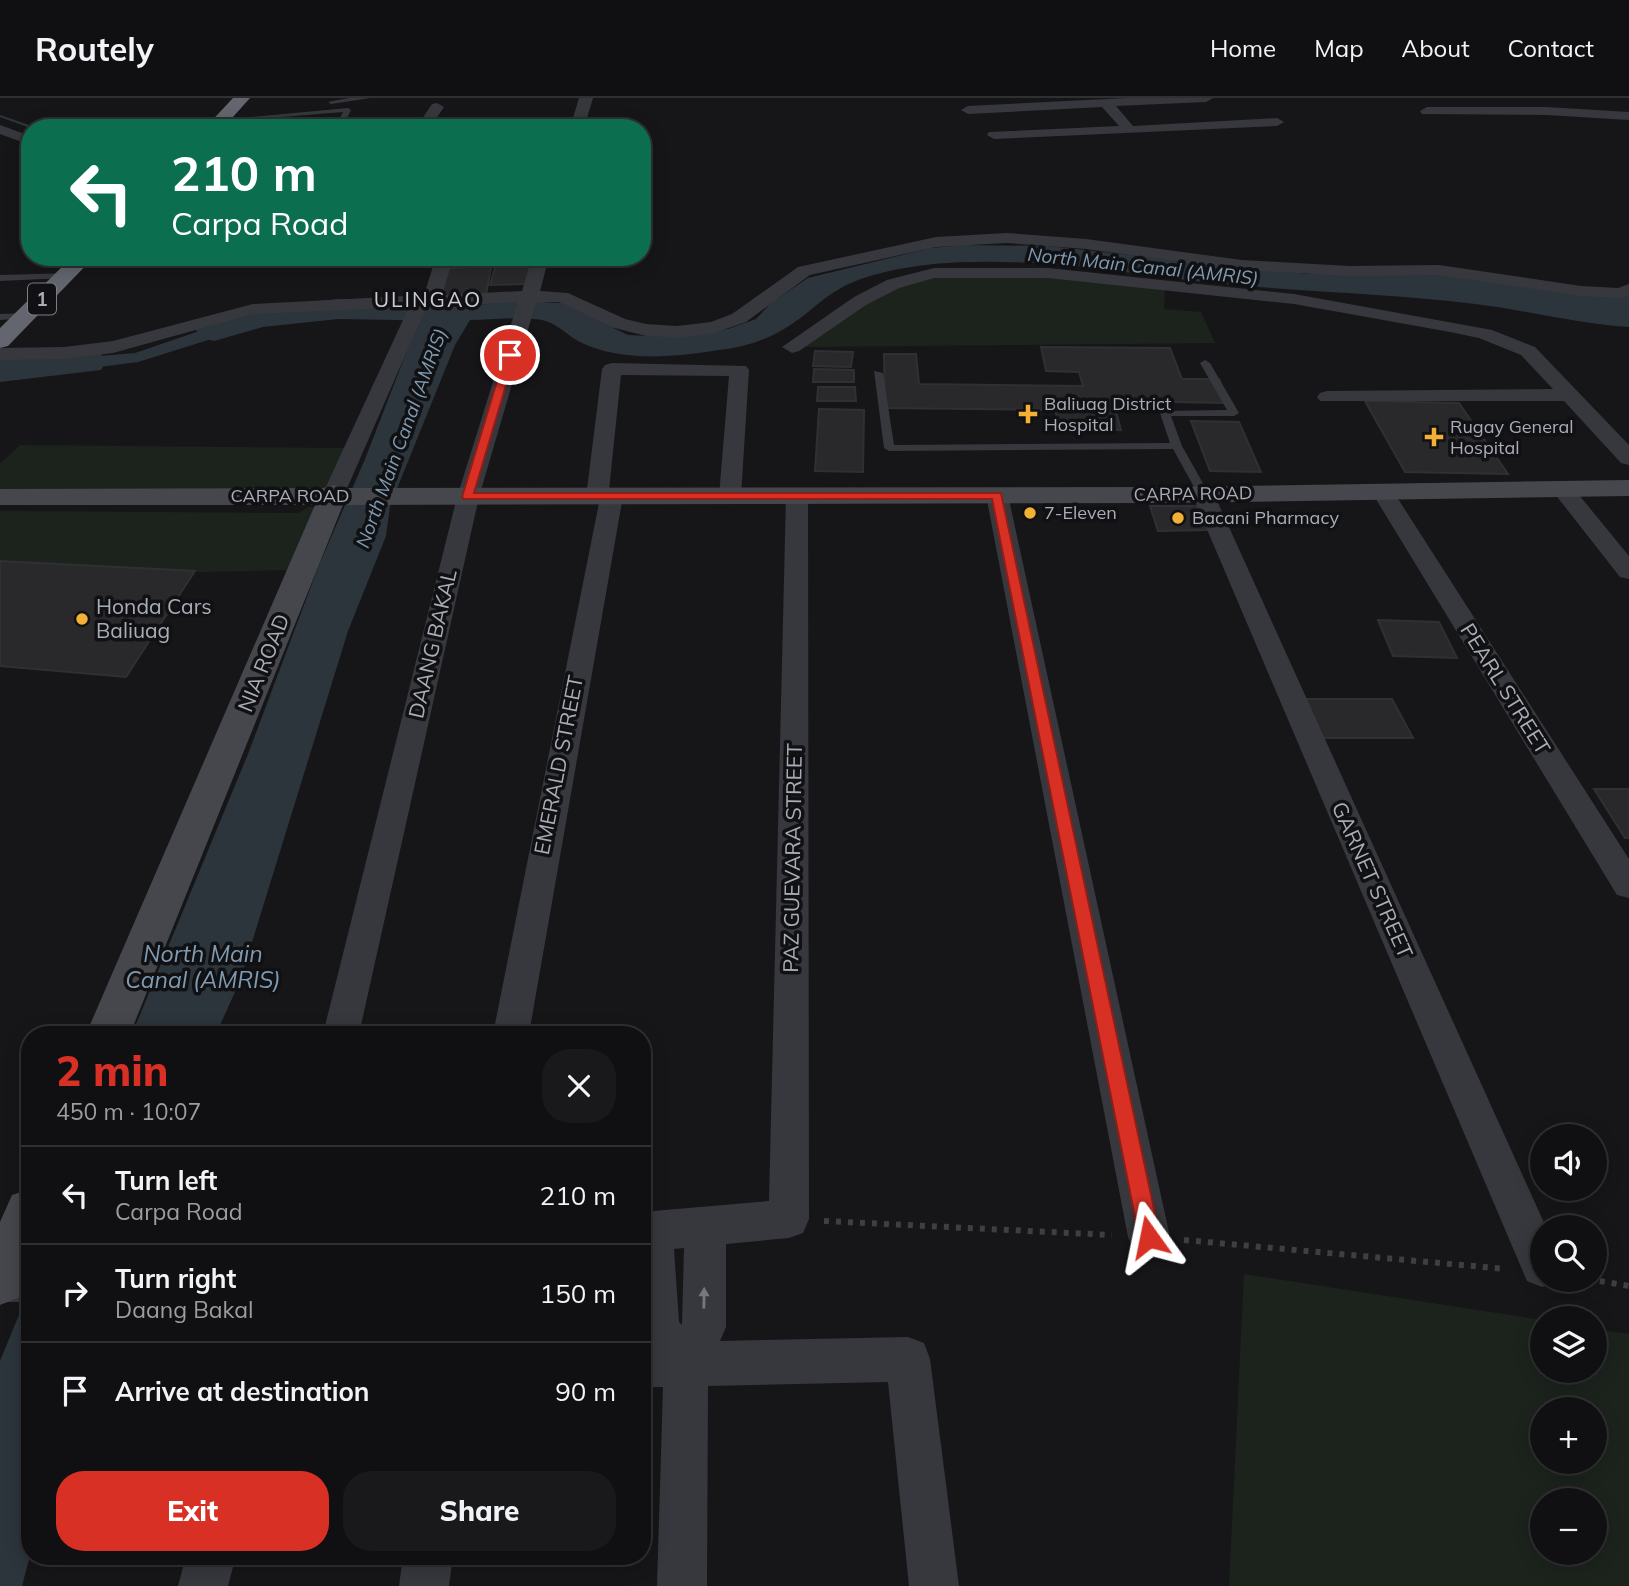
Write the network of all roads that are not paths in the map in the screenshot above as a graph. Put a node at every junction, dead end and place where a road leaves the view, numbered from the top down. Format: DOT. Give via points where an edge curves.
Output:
graph roads {
  1 [pos="368,98"];
  2 [pos="586,98"];
  3 [pos="1206,98"];
  4 [pos="1532,98"];
  5 [pos="316,103"];
  6 [pos="1106,103"];
  7 [pos="437,107"];
  8 [pos="968,110"];
  9 [pos="1427,111"];
  10 [pos="1546,111"];
  11 [pos="230,113"];
  12 [pos="1629,116"];
  13 [pos="343,119"];
  14 [pos="430,119"];
  15 [pos="580,119"];
  16 [pos="1277,122"];
  17 [pos="1558,128"];
  18 [pos="0,129"];
  19 [pos="1129,130"];
  20 [pos="994,135"];
  21 [pos="21,137"];
  22 [pos="75,266"];
  23 [pos="442,266"];
  24 [pos="538,266"];
  25 [pos="66,275"];
  26 [pos="0,278"];
  27 [pos="1629,289"];
  28 [pos="422,306"];
  29 [pos="526,306"];
  30 [pos="26,316"];
  31 [pos="0,317"];
  32 [pos="0,341"];
  33 [pos="792,347"];
  34 [pos="0,354"];
  35 [pos="1205,363"];
  36 [pos="878,373"];
  37 [pos="1571,395"];
  38 [pos="1327,397"];
  39 [pos="1177,446"];
  40 [pos="1629,458"];
  41 [pos="1629,488"];
  42 [pos="1562,489"];
  43 [pos="1382,491"];
  44 [pos="1203,494"];
  45 [pos="339,495"];
  46 [pos="997,495"];
  47 [pos="604,496"];
  48 [pos="730,496"];
  49 [pos="797,496"];
  50 [pos="468,497"];
  51 [pos="0,498"];
  52 [pos="1629,572"];
  53 [pos="1629,886"];
  54 [pos="111,1026"];
  55 [pos="343,1026"];
  56 [pos="512,1026"];
  57 [pos="705,1228"];
  58 [pos="651,1232"];
  59 [pos="21,1233"];
  60 [pos="1149,1237"];
  61 [pos="1530,1239"];
  62 [pos="651,1268"];
  63 [pos="21,1280"];
  64 [pos="0,1281"];
  65 [pos="664,1364"];
  66 [pos="209,1565"];
  67 [pos="427,1565"];
  68 [pos="203,1586"];
  69 [pos="424,1586"];
  70 [pos="682,1586"];
  71 [pos="934,1586"];
  1 -- 5 [label="lane"];
  2 -- 15 [label="street"];
  3 -- 6 [label="street"];
  4 -- 10 [label="street"];
  6 -- 8 [label="street"];
  6 -- 19 [label="street"];
  7 -- 14 [label="street"];
  9 -- 10 [label="street"];
  10 -- 12 [label="street"];
  10 -- 17 [label="street"];
  11 -- 13 [label="lane" via="348,110"];
  16 -- 19 [label="street"];
  18 -- 21 [label="street"];
  19 -- 20 [label="street"];
  22 -- 25 [label="highway, 1"];
  23 -- 28 [label="street, NIA ROAD"];
  24 -- 29 [label="street, DAANG BAKAL"];
  25 -- 26 [label="lane"];
  25 -- 30 [label="highway, 1"];
  27 -- 29 [label="street" via="1620,293 1581,291 1439,270 1241,265 1007,238 936,242 804,271 739,318 714,327 646,330 562,298"];
  28 -- 29 [label="street"];
  28 -- 34 [label="street" via="253,309 129,344 41,355"];
  28 -- 45 [label="street, NIA ROAD"];
  29 -- 50 [label="street, DAANG BAKAL"];
  30 -- 31 [label="lane"];
  30 -- 32 [label="highway, 1"];
  33 -- 37 [label="street" via="860,301 915,276 972,271 1048,273 1294,299 1485,334 1528,351"];
  35 -- 39 [label="lane" via="1234,413 1165,413"];
  36 -- 39 [label="lane" via="889,448"];
  37 -- 38 [label="street"];
  37 -- 40 [label="street"];
  39 -- 44 [label="lane"];
  41 -- 42 [label="street, CARPA ROAD"];
  42 -- 43 [label="street, CARPA ROAD"];
  42 -- 52 [label="street"];
  43 -- 44 [label="street, CARPA ROAD"];
  43 -- 53 [label="street, PEARL STREET"];
  44 -- 46 [label="street, CARPA ROAD"];
  44 -- 61 [label="street, GARNET STREET"];
  45 -- 50 [label="street, CARPA ROAD"];
  45 -- 51 [label="street, CARPA ROAD"];
  45 -- 54 [label="street, NIA ROAD"];
  46 -- 49 [label="street, CARPA ROAD"];
  46 -- 60 [label="street"];
  47 -- 48 [label="street, CARPA ROAD"];
  47 -- 48 [label="street, EMERALD STREET" via="612,369 739,370"];
  47 -- 50 [label="street, CARPA ROAD"];
  47 -- 56 [label="street, EMERALD STREET" via="565,743"];
  48 -- 49 [label="street, CARPA ROAD"];
  49 -- 57 [label="street, PAZ GUEVARA STREET" via="789,1219"];
  50 -- 55 [label="street, DAANG BAKAL"];
  57 -- 58 [label="street"];
  65 -- 57 [label="street, one-way" via="704,1327"];
  59 -- 64 [label="street"];
  62 -- 65 [label="street"];
  63 -- 64 [label="street"];
  65 -- 70 [label="street"];
  65 -- 71 [label="street" via="908,1359"];
  66 -- 68 [label="street"];
  67 -- 69 [label="street"];
}
